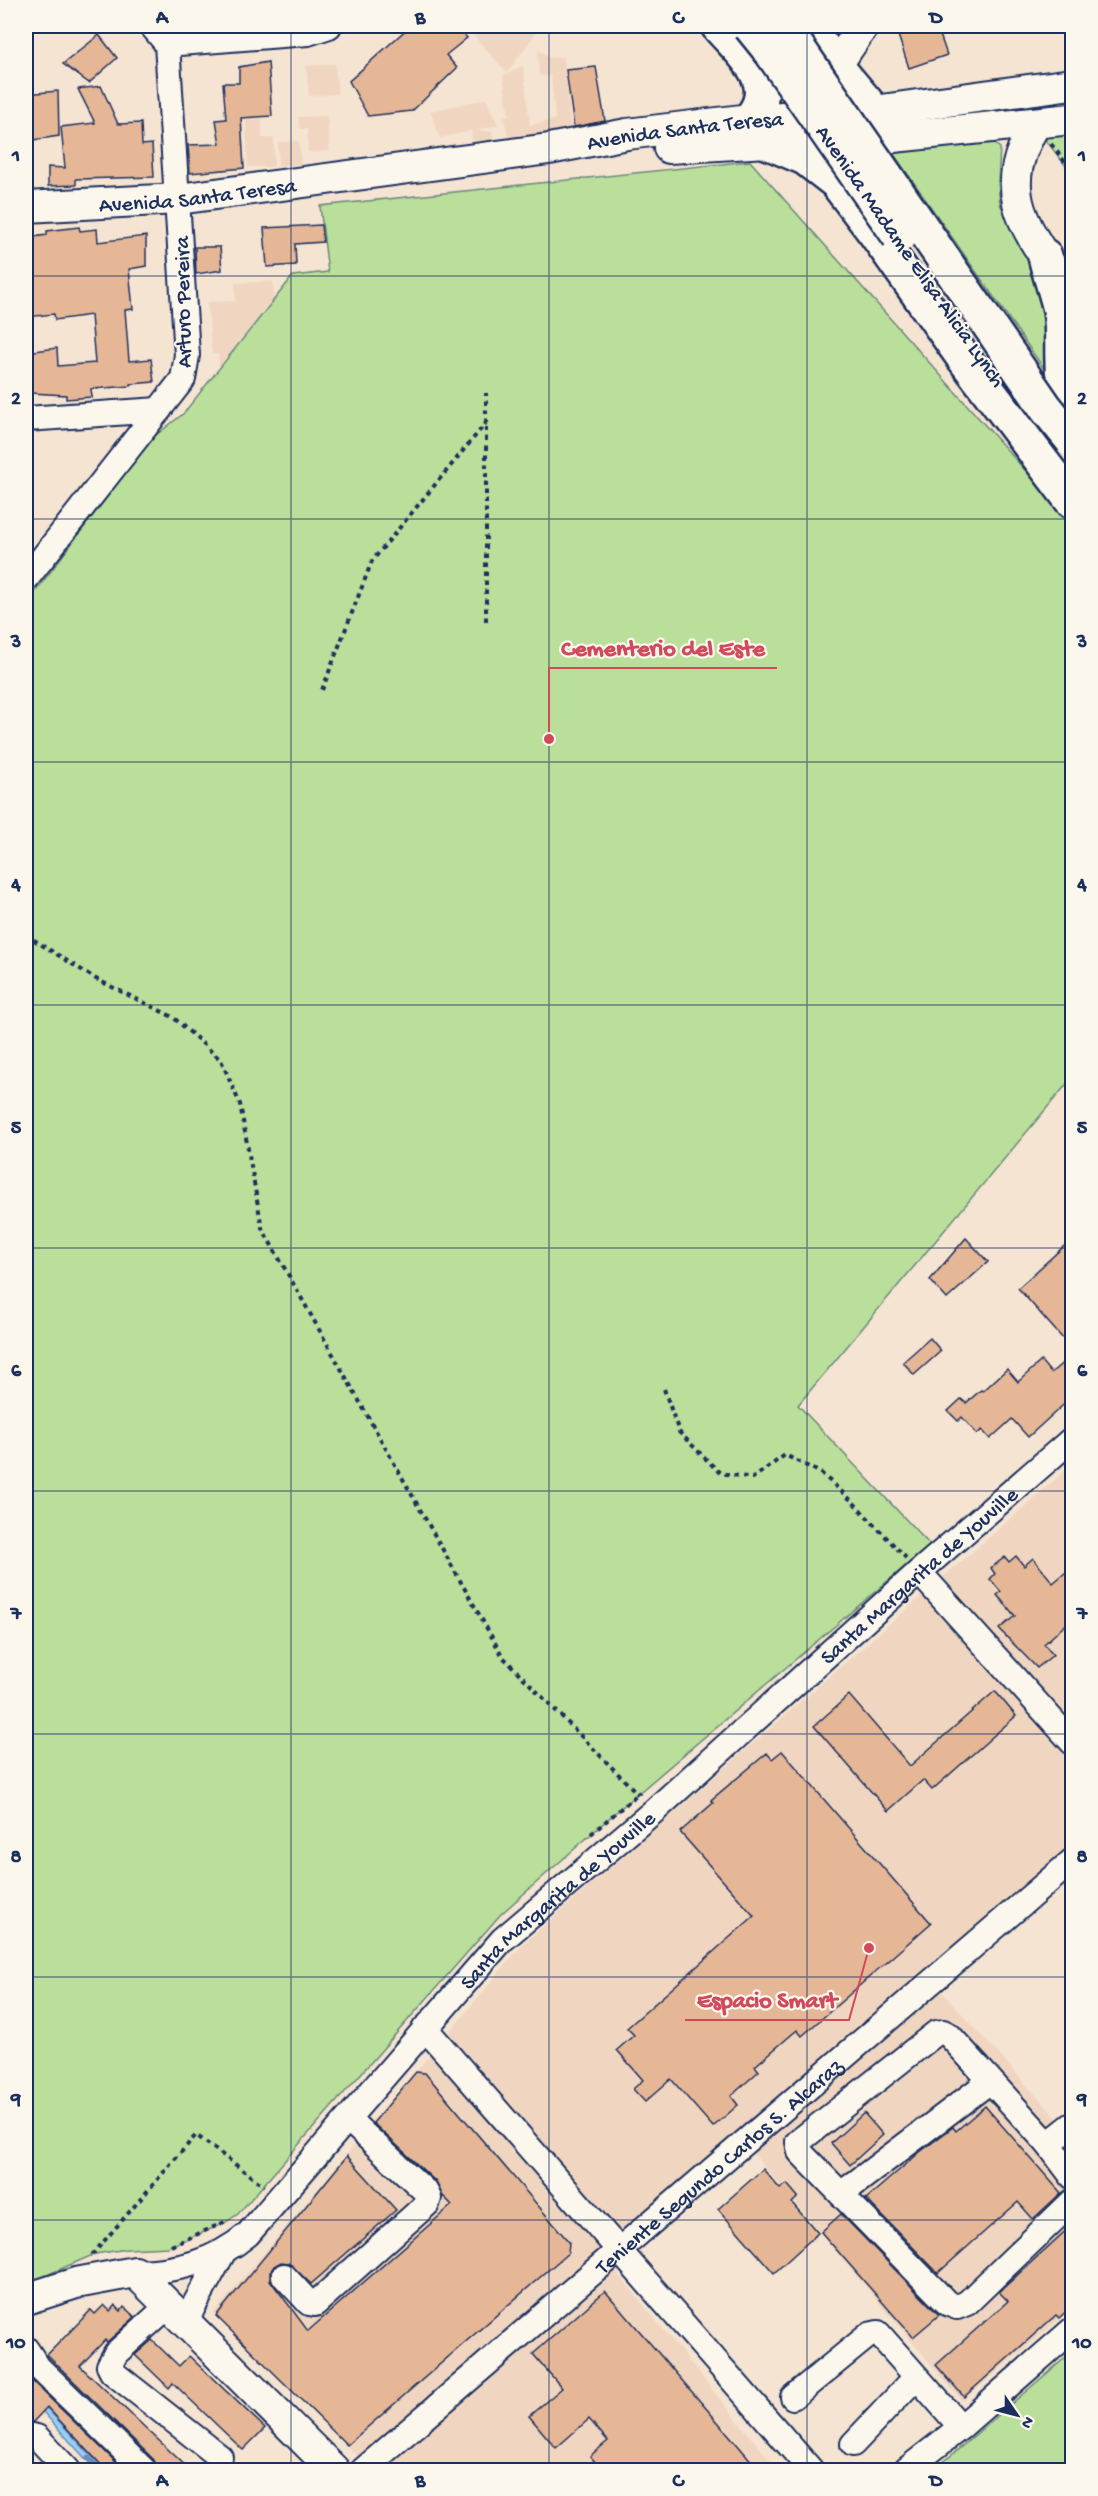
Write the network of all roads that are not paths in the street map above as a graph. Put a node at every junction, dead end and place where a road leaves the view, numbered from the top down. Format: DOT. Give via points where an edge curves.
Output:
graph roads {
  1 [pos="329,26"];
  2 [pos="718,26"];
  3 [pos="750,26"];
  4 [pos="863,26"];
  5 [pos="800,27"];
  6 [pos="160,35"];
  7 [pos="836,66"];
  8 [pos="756,71"];
  9 [pos="1072,84"];
  10 [pos="874,111"];
  11 [pos="1072,119"];
  12 [pos="758,130"];
  13 [pos="1042,132"];
  14 [pos="178,199"];
  15 [pos="26,207"];
  16 [pos="1045,256"];
  17 [pos="1072,296"];
  18 [pos="1071,399"];
  19 [pos="159,410"];
  20 [pos="26,419"];
  21 [pos="1067,463"];
  22 [pos="1072,501"];
  23 [pos="26,579"];
  24 [pos="1072,1439"];
  25 [pos="913,1565"];
  26 [pos="1072,1742"];
  27 [pos="1072,1861"];
  28 [pos="425,2028"];
  29 [pos="990,2081"];
  30 [pos="348,2119"];
  31 [pos="1072,2125"];
  32 [pos="1048,2144"];
  33 [pos="1072,2176"];
  34 [pos="841,2194"];
  35 [pos="1072,2202"];
  36 [pos="619,2252"];
  37 [pos="223,2253"];
  38 [pos="135,2272"];
  39 [pos="284,2276"];
  40 [pos="26,2299"];
  41 [pos="177,2314"];
  42 [pos="1072,2330"];
  43 [pos="26,2349"];
  44 [pos="916,2377"];
  45 [pos="794,2397"];
  46 [pos="961,2427"];
  47 [pos="26,2435"];
  48 [pos="853,2444"];
  49 [pos="220,2457"];
  50 [pos="69,2470"];
  51 [pos="144,2470"];
  52 [pos="334,2470"];
  53 [pos="363,2470"];
  54 [pos="811,2470"];
  55 [pos="906,2470"];
  1 -- 6 [label="street" via="308,33"];
  2 -- 8 [label="highway"];
  3 -- 21 [label="highway, Avenida Madame Elisa Alicia Lynch, bridge" via="986,359"];
  4 -- 5 [label="main road" via="828,31"];
  4 -- 7 [label="main road"];
  5 -- 7 [label="highway"];
  5 -- 21 [label="highway, Avenida Madame Elisa Alicia Lynch, bridge" via="1046,408"];
  6 -- 14 [label="street, Arturo Pereira"];
  7 -- 8 [label="main road" via="804,80 782,83"];
  7 -- 10 [label="highway"];
  8 -- 12 [label="highway" via="763,86"];
  9 -- 10 [label="main road, Avenida Santa Teresa"];
  10 -- 12 [label="main road, Avenida Santa Teresa"];
  11 -- 13 [label="main road, Avenida Santa Teresa"];
  12 -- 13 [label="main road, Avenida Santa Teresa" via="854,141"];
  12 -- 14 [label="main road, Avenida Santa Teresa" via="627,134 549,149"];
  12 -- 22 [label="highway" via="836,182"];
  13 -- 16 [label="main road" via="1026,138 1015,178 1015,194 1019,210"];
  14 -- 15 [label="main road, Avenida Santa Teresa"];
  14 -- 19 [label="street, Arturo Pereira" via="187,355 183,379"];
  16 -- 17 [label="main road"];
  16 -- 18 [label="highway" via="1059,309 1062,360"];
  19 -- 20 [label="street"];
  19 -- 23 [label="street, Arturo Pereira"];
  24 -- 25 [label="street, Santa Margarita de Youville"];
  25 -- 26 [label="street"];
  25 -- 28 [label="street, Santa Margarita de Youville" via="654,1811 502,1940"];
  27 -- 36 [label="street, Teniente Segundo Carlos S. Alcaraz"];
  28 -- 30 [label="street, Santa Margarita de Youville"];
  28 -- 36 [label="street"];
  29 -- 32 [label="street"];
  29 -- 34 [label="street"];
  29 -- 34 [label="street" via="948,2035 936,2033 798,2142 800,2152"];
  30 -- 37 [label="street, Santa Margarita de Youville" via="248,2234"];
  30 -- 39 [label="street" via="426,2192 428,2204 315,2304 309,2303"];
  31 -- 32 [label="street"];
  32 -- 33 [label="street"];
  34 -- 35 [label="street" via="947,2303 957,2307 967,2303"];
  36 -- 53 [label="street, Teniente Segundo Carlos S. Alcaraz"];
  36 -- 54 [label="street"];
  37 -- 38 [label="street, Santa Margarita de Youville" via="183,2268"];
  37 -- 41 [label="street"];
  38 -- 40 [label="main road, Santa Margarita de Youville" via="76,2283"];
  38 -- 41 [label="main road"];
  41 -- 49 [label="street" via="116,2353 109,2366"];
  41 -- 52 [label="main road"];
  42 -- 46 [label="street"];
  43 -- 51 [label="street" via="38,2367"];
  44 -- 45 [label="street" via="875,2332"];
  44 -- 46 [label="street"];
  44 -- 48 [label="street"];
  46 -- 55 [label="street"];
  47 -- 50 [label="street" via="37,2437"];
}
